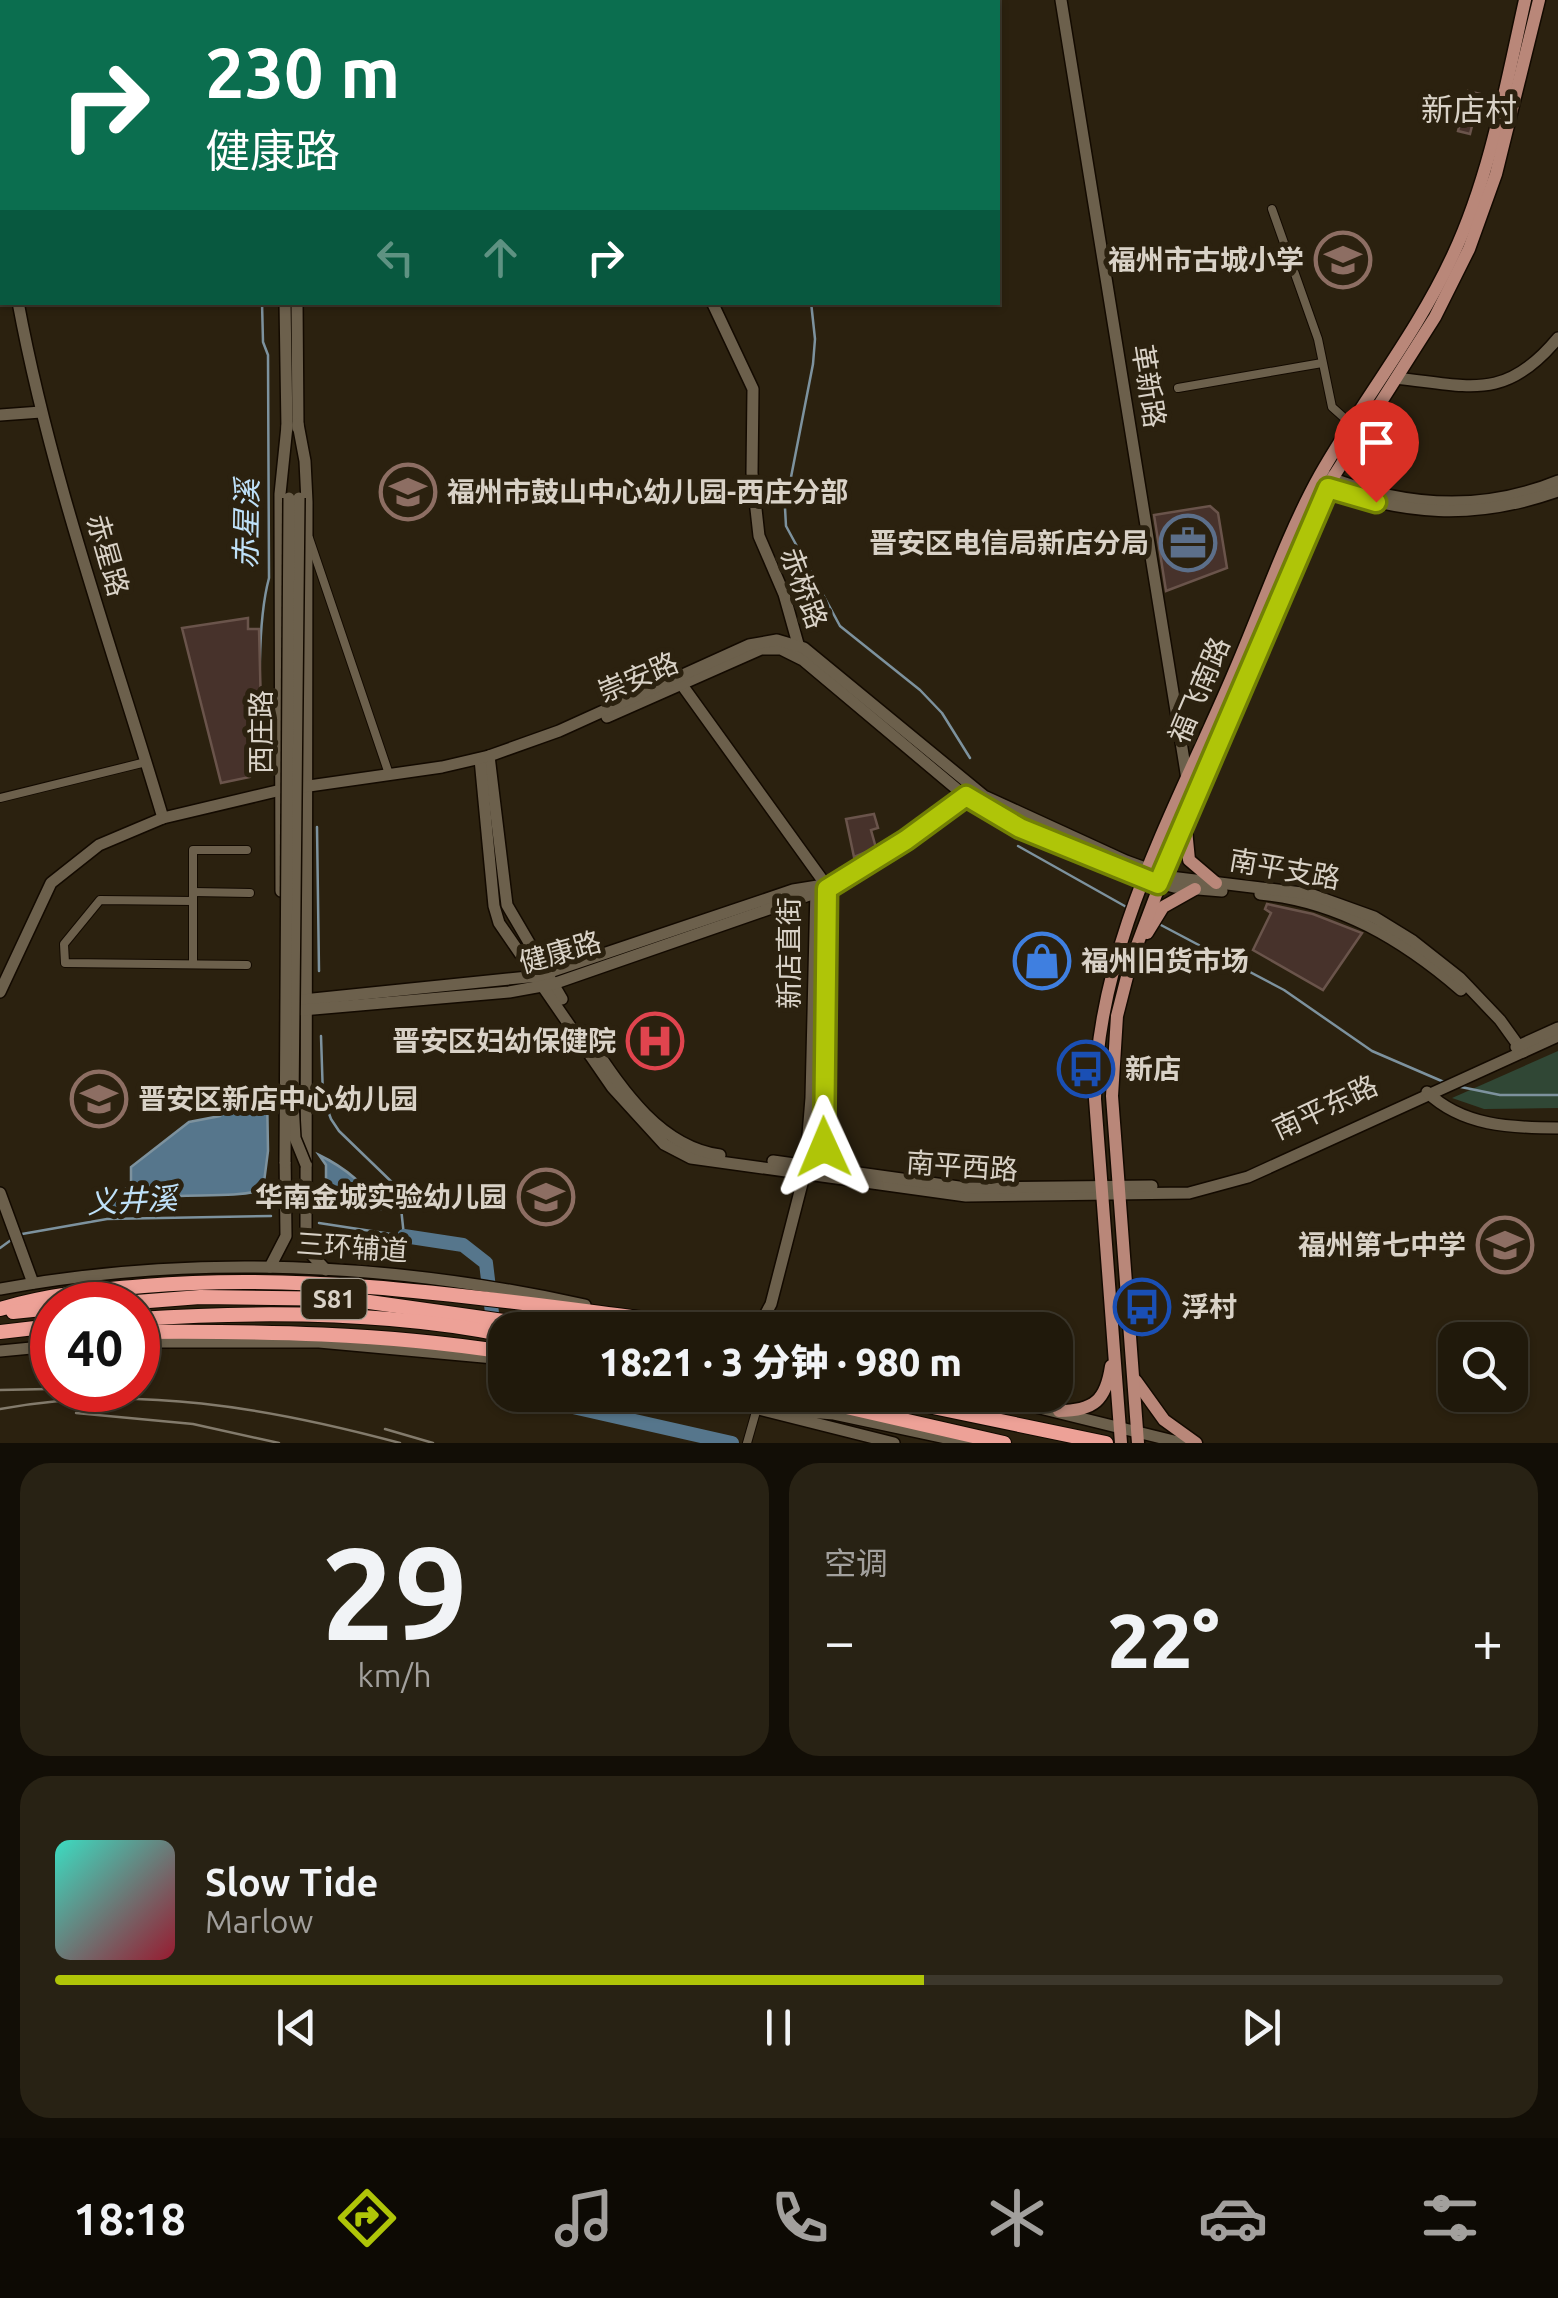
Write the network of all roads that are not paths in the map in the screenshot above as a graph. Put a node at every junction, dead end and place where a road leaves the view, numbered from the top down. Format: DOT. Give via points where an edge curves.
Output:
graph roads {
  1 [pos="1062,0"];
  2 [pos="1525,0"];
  3 [pos="1538,0"];
  4 [pos="1272,209"];
  5 [pos="19,305"];
  6 [pos="285,305"];
  7 [pos="297,305"];
  8 [pos="713,305"];
  9 [pos="1558,338"];
  10 [pos="1322,363"];
  11 [pos="1396,378"];
  12 [pos="1178,388"];
  13 [pos="42,412"];
  14 [pos="0,415"];
  15 [pos="1351,424"];
  16 [pos="292,425"];
  17 [pos="1324,481"];
  18 [pos="1558,482"];
  19 [pos="1558,492"];
  20 [pos="294,498"];
  21 [pos="306,530"];
  22 [pos="799,646"];
  23 [pos="803,660"];
  24 [pos="682,685"];
  25 [pos="485,761"];
  26 [pos="146,762"];
  27 [pos="390,774"];
  28 [pos="1188,780"];
  29 [pos="305,789"];
  30 [pos="280,792"];
  31 [pos="969,792"];
  32 [pos="0,798"];
  33 [pos="1187,813"];
  34 [pos="163,818"];
  35 [pos="247,850"];
  36 [pos="1153,877"];
  37 [pos="1216,883"];
  38 [pos="824,887"];
  39 [pos="1195,890"];
  40 [pos="250,893"];
  41 [pos="193,896"];
  42 [pos="1150,904"];
  43 [pos="1136,933"];
  44 [pos="193,964"];
  45 [pos="247,965"];
  46 [pos="546,980"];
  47 [pos="0,992"];
  48 [pos="307,1005"];
  49 [pos="283,1007"];
  50 [pos="1558,1028"];
  51 [pos="1558,1036"];
  52 [pos="1518,1050"];
  53 [pos="1430,1090"];
  54 [pos="1558,1128"];
  55 [pos="285,1162"];
  56 [pos="306,1165"];
  57 [pos="808,1167"];
  58 [pos="1120,1190"];
  59 [pos="1104,1191"];
  60 [pos="0,1192"];
  61 [pos="270,1267"];
  62 [pos="326,1270"];
  63 [pos="33,1282"];
  64 [pos="42,1282"];
  65 [pos="30,1284"];
  66 [pos="0,1290"];
  67 [pos="478,1290"];
  68 [pos="160,1301"];
  69 [pos="771,1304"];
  70 [pos="30,1309"];
  71 [pos="0,1311"];
  72 [pos="592,1312"];
  73 [pos="613,1312"];
  74 [pos="767,1312"];
  75 [pos="771,1312"];
  76 [pos="160,1318"];
  77 [pos="488,1319"];
  78 [pos="1113,1329"];
  79 [pos="30,1331"];
  80 [pos="160,1332"];
  81 [pos="0,1333"];
  82 [pos="488,1333"];
  83 [pos="160,1342"];
  84 [pos="30,1348"];
  85 [pos="0,1351"];
  86 [pos="486,1353"];
  87 [pos="1134,1377"];
  88 [pos="1073,1410"];
  89 [pos="756,1412"];
  90 [pos="770,1412"];
  91 [pos="808,1412"];
  92 [pos="868,1412"];
  93 [pos="957,1412"];
  94 [pos="1062,1412"];
  95 [pos="1121,1436"];
  96 [pos="1138,1438"];
  97 [pos="748,1443"];
  98 [pos="894,1443"];
  99 [pos="969,1443"];
  100 [pos="1004,1443"];
  101 [pos="1106,1443"];
  102 [pos="1182,1443"];
  103 [pos="1196,1443"];
  1 -- 28 [label="street, 革新路"];
  2 -- 15 [label="main road, 福飞南路" via="1481,180 1458,244"];
  3 -- 11 [label="main road, 福飞南路" via="1476,232"];
  4 -- 10 [label="street"];
  5 -- 13 [label="street, 赤星路"];
  6 -- 16 [label="street, 西庄路"];
  7 -- 16 [label="street, 西庄路"];
  8 -- 22 [label="street, 赤桥路" via="753,389 758,536"];
  9 -- 11 [label="street" via="1525,372 1498,384"];
  10 -- 12 [label="street"];
  10 -- 15 [label="street" via="1332,407"];
  11 -- 17 [label="main road, 福飞南路"];
  13 -- 14 [label="street"];
  13 -- 26 [label="street, 赤星路"];
  15 -- 17 [label="main road, 福飞南路"];
  16 -- 20 [label="street, 西庄路"];
  16 -- 21 [label="street" via="305,461"];
  16 -- 30 [label="street" via="280,494"];
  17 -- 18 [label="street" via="1465,504 1513,498"];
  17 -- 19 [label="street" via="1392,505 1458,513 1503,509"];
  17 -- 28 [label="main road, 福飞南路"];
  17 -- 33 [label="main road, 福飞南路"];
  20 -- 55 [label="street, 西庄路, bridge"];
  20 -- 56 [label="street, bridge" via="293,1093 295,1138"];
  21 -- 27 [label="street"];
  21 -- 29 [label="street"];
  22 -- 23 [label="street, 赤桥路"];
  22 -- 25 [label="street, 崇安路" via="777,640 749,645"];
  22 -- 31 [label="street"];
  23 -- 24 [label="street, 崇安路" via="781,649 762,650"];
  23 -- 31 [label="street"];
  24 -- 25 [label="street, 崇安路"];
  24 -- 38 [label="street, 新店直街"];
  25 -- 27 [label="street, 崇安路"];
  25 -- 29 [label="street, 崇安路"];
  25 -- 46 [label="street, 南平西路" via="497,918"];
  26 -- 32 [label="street"];
  26 -- 34 [label="street, 赤星路"];
  27 -- 29 [label="street, 崇安路"];
  28 -- 36 [label="main road, 福飞南路"];
  29 -- 30 [label="street, 崇安路"];
  29 -- 48 [label="street"];
  30 -- 34 [label="street, 崇安路"];
  30 -- 49 [label="street"];
  31 -- 36 [label="street"];
  31 -- 36 [label="street" via="985,810 1020,828"];
  31 -- 38 [label="street, 健康路"];
  33 -- 36 [label="main road, 福飞南路"];
  33 -- 37 [label="main road" via="1189,860"];
  34 -- 47 [label="street, 崇安路" via="93,848 54,878"];
  35 -- 41 [label="street" via="193,850"];
  36 -- 37 [label="street, 南平支路"];
  36 -- 39 [label="street, 南平支路"];
  36 -- 42 [label="main road, 福飞南路"];
  37 -- 52 [label="street, 南平支路" via="1310,894 1374,918 1450,970"];
  38 -- 46 [label="street, 健康路"];
  38 -- 57 [label="street, 新店直街"];
  39 -- 42 [label="main road"];
  39 -- 52 [label="street, 南平支路" via="1300,900 1372,926 1463,992"];
  40 -- 41 [label="street"];
  41 -- 44 [label="street"];
  41 -- 44 [label="street" via="100,900 64,944 64,963"];
  42 -- 43 [label="main road, 福飞南路"];
  43 -- 58 [label="main road, 福飞南路" via="1112,1056"];
  43 -- 59 [label="main road, 福飞南路" via="1106,996 1096,1063"];
  44 -- 45 [label="street"];
  46 -- 48 [label="street, 健康路"];
  46 -- 57 [label="street, 南平西路" via="612,1087 670,1148 700,1160"];
  48 -- 49 [label="street, 健康路"];
  48 -- 56 [label="street"];
  49 -- 55 [label="street"];
  50 -- 52 [label="street, 南平东路"];
  51 -- 52 [label="street, 南平东路"];
  52 -- 53 [label="street, 南平东路"];
  53 -- 54 [label="street" via="1461,1117"];
  53 -- 58 [label="street, 南平东路" via="1226,1186"];
  55 -- 61 [label="street" via="284,1246"];
  56 -- 62 [label="street" via="310,1253"];
  57 -- 59 [label="street, 南平西路" via="966,1188"];
  57 -- 69 [label="street, 新店直街"];
  58 -- 59 [label="street, 南平东路"];
  58 -- 87 [label="main road, 福飞南路"];
  59 -- 78 [label="main road, 福飞南路"];
  60 -- 63 [label="street"];
  61 -- 62 [label="street, 三环辅道"];
  61 -- 64 [label="street, 三环辅道" via="168,1268"];
  62 -- 67 [label="street, 三环辅道"];
  65 -- 66 [label="street, 三环辅道"];
  67 -- 71 [label="highway" via="464,1296 309,1281 196,1282 44,1296"];
  67 -- 72 [label="highway" via="512,1302"];
  67 -- 73 [label="street, 三环辅道" via="506,1288"];
  68 -- 77 [label="highway, S81" via="348,1299"];
  69 -- 74 [label="street"];
  69 -- 75 [label="street"];
  70 -- 71 [label="highway"];
  76 -- 82 [label="highway, S81" via="356,1318"];
  78 -- 88 [label="main road" via="1102,1398 1092,1408"];
  78 -- 95 [label="main road, 福飞南路"];
  79 -- 81 [label="highway"];
  80 -- 86 [label="highway" via="305,1332 435,1342"];
  83 -- 86 [label="street" via="339,1343"];
  84 -- 85 [label="street"];
  87 -- 96 [label="main road, 福飞南路"];
  87 -- 103 [label="main road" via="1164,1420"];
  89 -- 97 [label="street"];
  90 -- 98 [label="street"];
  91 -- 99 [label="street"];
  92 -- 100 [label="highway"];
  93 -- 101 [label="highway"];
  94 -- 95 [label="street"];
  95 -- 96 [label="street"];
  96 -- 102 [label="street"];
}
